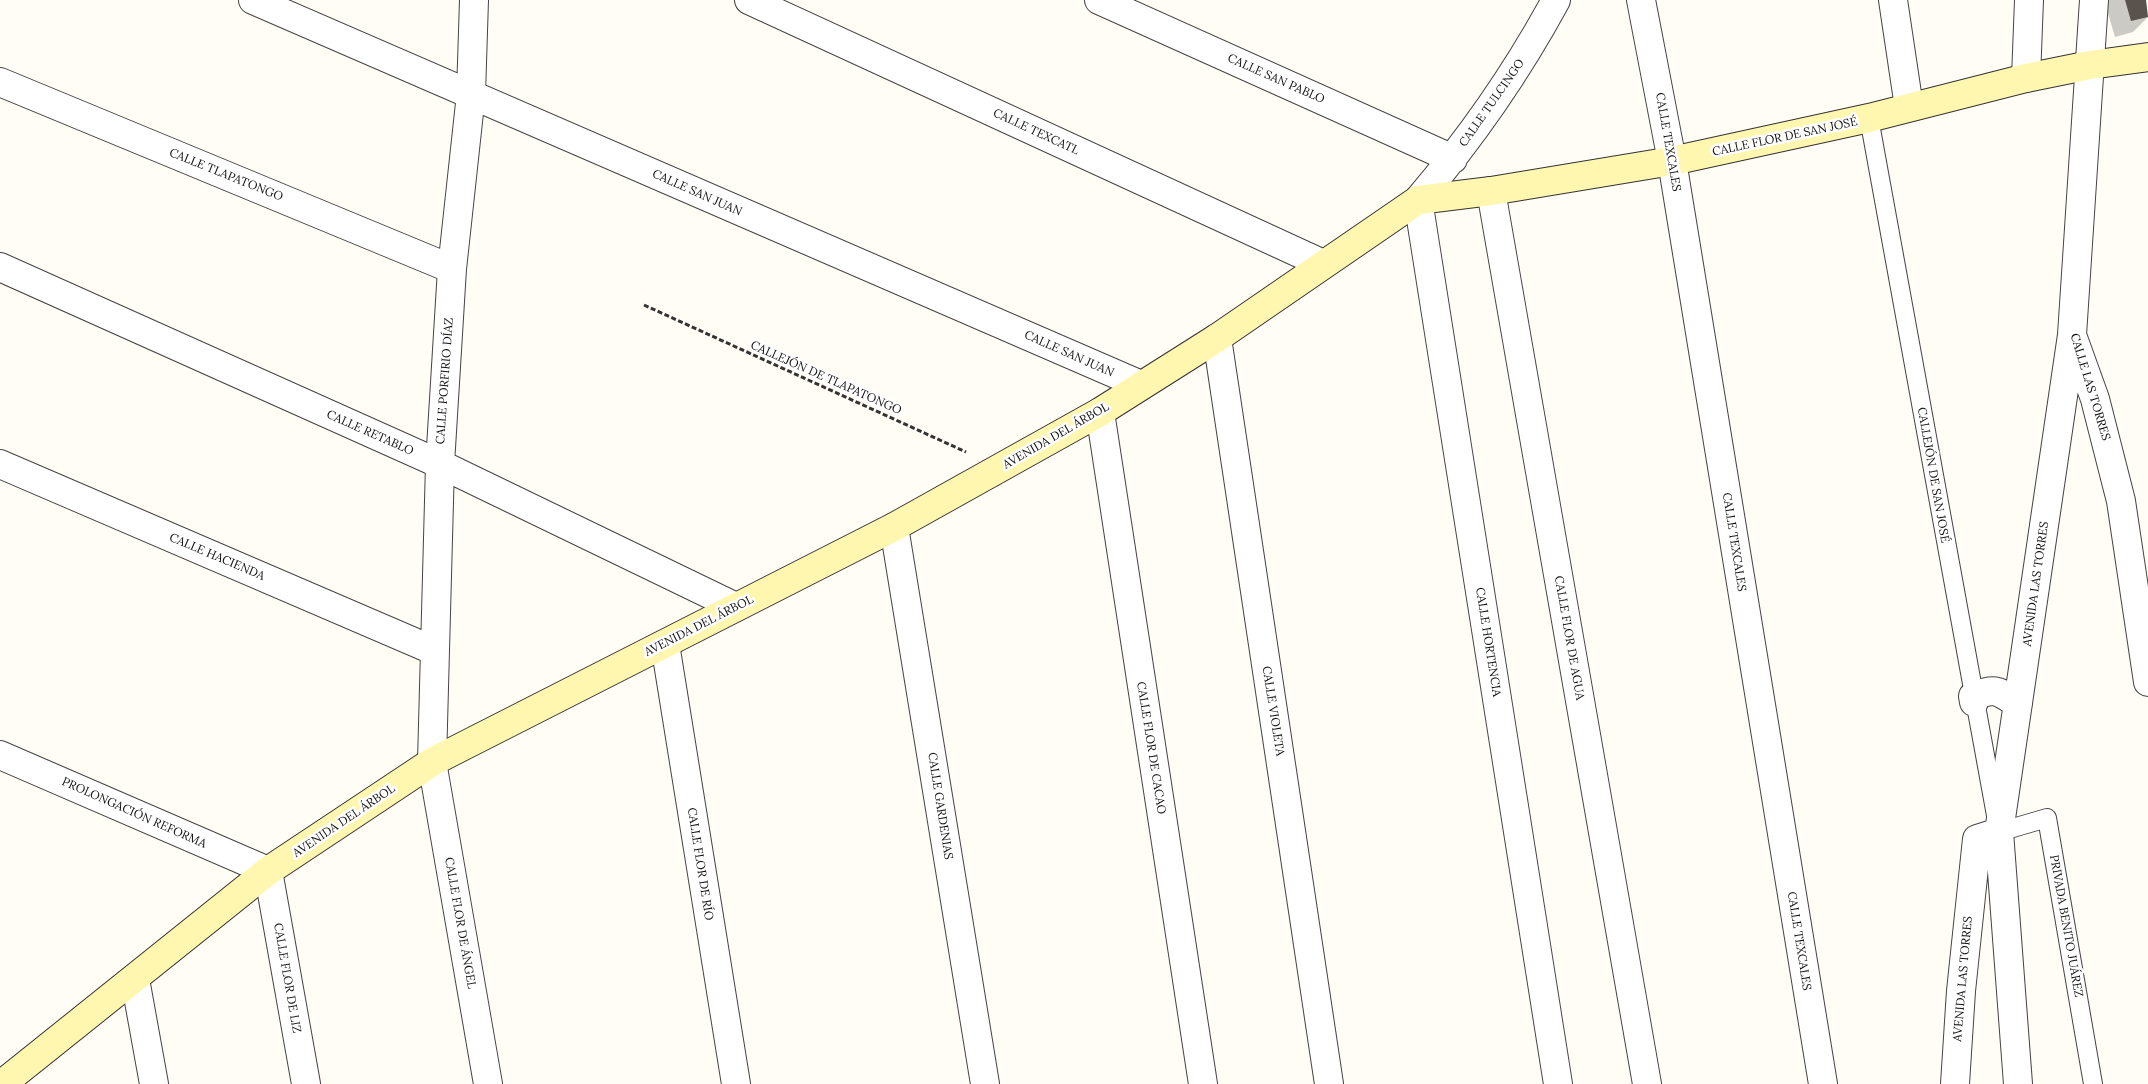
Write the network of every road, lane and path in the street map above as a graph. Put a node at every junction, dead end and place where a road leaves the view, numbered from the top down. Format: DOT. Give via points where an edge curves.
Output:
graph roads {
  1 [pos="253,0"];
  2 [pos="474,0"];
  3 [pos="749,0"];
  4 [pos="1099,0"];
  5 [pos="1556,0"];
  6 [pos="1641,0"];
  7 [pos="1893,0"];
  8 [pos="2029,0"];
  9 [pos="2094,0"];
  10 [pos="2148,57"];
  11 [pos="2090,64"];
  12 [pos="2026,78"];
  13 [pos="0,82"];
  14 [pos="471,94"];
  15 [pos="1909,107"];
  16 [pos="1869,118"];
  17 [pos="1453,159"];
  18 [pos="1672,161"];
  19 [pos="1491,191"];
  20 [pos="1418,200"];
  21 [pos="1323,264"];
  22 [pos="0,267"];
  23 [pos="452,268"];
  24 [pos="644,305"];
  25 [pos="2072,335"];
  26 [pos="1217,338"];
  27 [pos="1141,386"];
  28 [pos="1100,412"];
  29 [pos="0,464"];
  30 [pos="440,464"];
  31 [pos="1000,467"];
  32 [pos="894,527"];
  33 [pos="736,607"];
  34 [pos="665,644"];
  35 [pos="435,650"];
  36 [pos="2148,682"];
  37 [pos="1974,702"];
  38 [pos="2018,704"];
  39 [pos="0,754"];
  40 [pos="432,762"];
  41 [pos="1999,832"];
  42 [pos="268,871"];
  43 [pos="135,979"];
  44 [pos="2,1084"];
  45 [pos="154,1084"];
  46 [pos="306,1084"];
  47 [pos="488,1084"];
  48 [pos="736,1084"];
  49 [pos="985,1084"];
  50 [pos="1203,1084"];
  51 [pos="1329,1084"];
  52 [pos="1558,1084"];
  53 [pos="1647,1084"];
  54 [pos="1822,1084"];
  55 [pos="1955,1084"];
  56 [pos="2018,1084"];
  57 [pos="2093,1084"];
  1 -- 14 [label="street, CALLE SAN JUAN"];
  2 -- 14 [label="street, CALLE PORFIRIO DÍAZ"];
  3 -- 21 [label="street, CALLE TEXCATL"];
  4 -- 17 [label="street, CALLE SAN PABLO"];
  5 -- 17 [label="street, CALLE TULCINGO" via="1492,106"];
  6 -- 18 [label="street, CALLE TEXCALES"];
  7 -- 15 [label="street"];
  8 -- 12 [label="street"];
  9 -- 11 [label="street, CALLE LAS TORRES"];
  10 -- 11 [label="street, CALLE FLOR DE SAN JOSÉ"];
  11 -- 12 [label="street, CALLE FLOR DE SAN JOSÉ"];
  11 -- 25 [label="street, CALLE LAS TORRES"];
  12 -- 15 [label="street, CALLE FLOR DE SAN JOSÉ"];
  13 -- 23 [label="street, CALLE TLAPATONGO"];
  14 -- 23 [label="street, CALLE PORFIRIO DÍAZ"];
  14 -- 27 [label="street, CALLE SAN JUAN"];
  15 -- 16 [label="street, CALLE FLOR DE SAN JOSÉ"];
  16 -- 18 [label="street, CALLE FLOR DE SAN JOSÉ"];
  16 -- 37 [label="lane, CALLEJÓN DE SAN JOSÉ"];
  17 -- 20 [label="street, CALLE TULCINGO"];
  18 -- 19 [label="street, CALLE FLOR DE SAN JOSÉ"];
  18 -- 54 [label="street, CALLE TEXCALES"];
  19 -- 20 [label="street, CALLE FLOR DE SAN JOSÉ"];
  19 -- 53 [label="street, CALLE FLOR DE AGUA"];
  20 -- 21 [label="street, AVENIDA DEL ÁRBOL"];
  20 -- 52 [label="street, CALLE HORTENCIA"];
  21 -- 26 [label="street, AVENIDA DEL ÁRBOL"];
  22 -- 30 [label="street, CALLE RETABLO"];
  23 -- 30 [label="street, CALLE PORFIRIO DÍAZ"];
  24 -- 31 [label="path, CALLEJÓN DE TLAPATONGO"];
  25 -- 36 [label="street, CALLE LAS TORRES" via="2095,399 2121,501"];
  25 -- 38 [label="street, AVENIDA LAS TORRES"];
  26 -- 27 [label="street, AVENIDA DEL ÁRBOL"];
  26 -- 51 [label="street, CALLE VIOLETA"];
  27 -- 28 [label="street, AVENIDA DEL ÁRBOL"];
  28 -- 31 [label="street, AVENIDA DEL ÁRBOL"];
  28 -- 50 [label="street, CALLE FLOR DE CACAO"];
  29 -- 35 [label="street, CALLE HACIENDA"];
  30 -- 33 [label="street, CALLE RETABLO"];
  30 -- 35 [label="street, CALLE PORFIRIO DÍAZ"];
  31 -- 32 [label="street, AVENIDA DEL ÁRBOL"];
  32 -- 33 [label="street, AVENIDA DEL ÁRBOL"];
  32 -- 49 [label="street, CALLE GARDENIAS"];
  33 -- 34 [label="street, AVENIDA DEL ÁRBOL"];
  34 -- 40 [label="street, AVENIDA DEL ÁRBOL"];
  34 -- 48 [label="street, CALLE FLOR DE RÍO"];
  35 -- 40 [label="street, CALLE PORFIRIO DÍAZ"];
  37 -- 38 [label="street" via="1973,696 1989,690 2000,692"];
  37 -- 41 [label="lane, CALLEJÓN DE SAN JOSÉ"];
  38 -- 41 [label="street, AVENIDA LAS TORRES"];
  39 -- 42 [label="street, PROLONGACIÓN REFORMA"];
  40 -- 42 [label="street, AVENIDA DEL ÁRBOL"];
  40 -- 47 [label="street, CALLE FLOR DE ÁNGEL"];
  41 -- 55 [label="street, AVENIDA LAS TORRES" via="1977,839"];
  41 -- 56 [label="street, AVENIDA LAS TORRES"];
  41 -- 57 [label="lane, PRIVADA BENITO JUÁREZ" via="2047,818"];
  42 -- 43 [label="street, AVENIDA DEL ÁRBOL"];
  42 -- 46 [label="street, CALLE FLOR DE LIZ"];
  43 -- 44 [label="street, AVENIDA DEL ÁRBOL"];
  43 -- 45 [label="street"];
}
